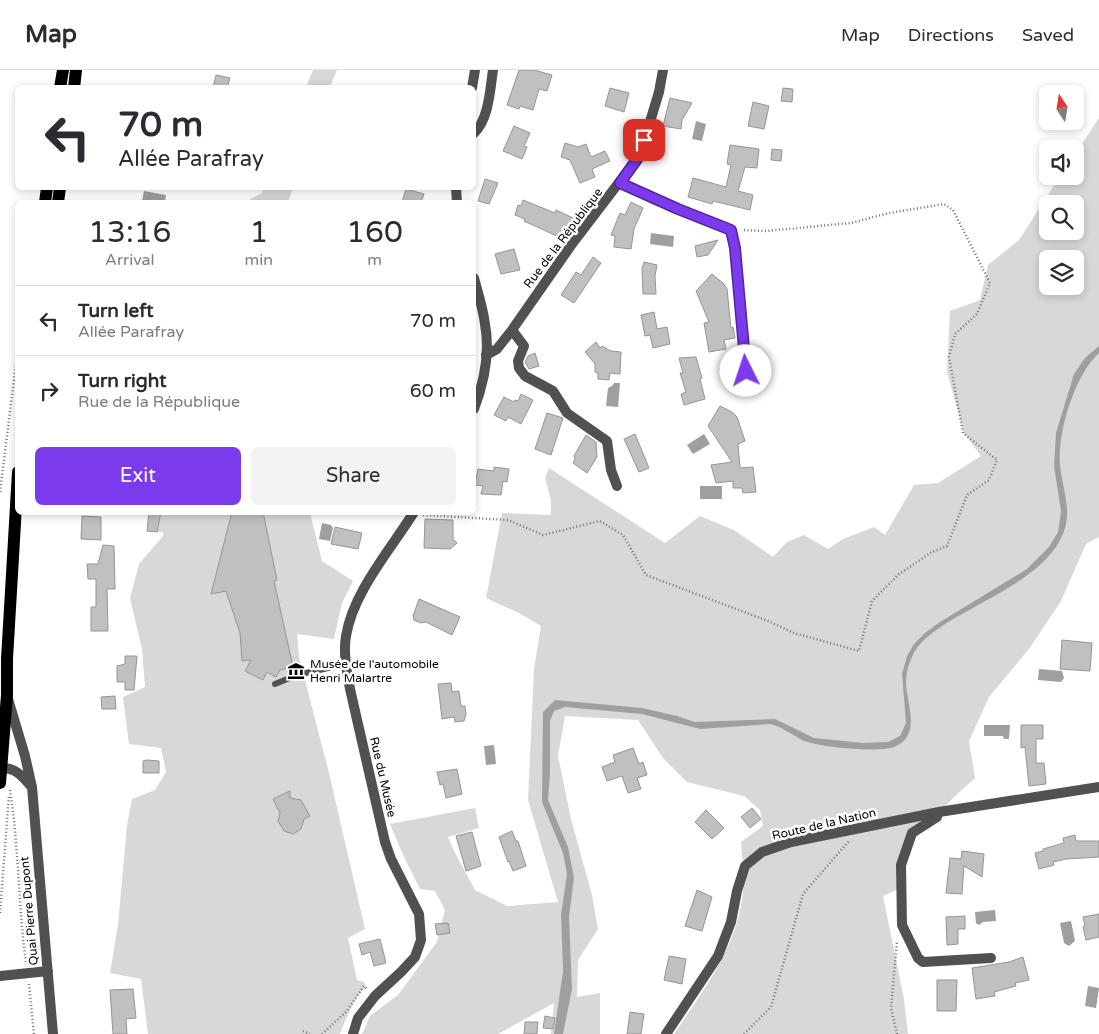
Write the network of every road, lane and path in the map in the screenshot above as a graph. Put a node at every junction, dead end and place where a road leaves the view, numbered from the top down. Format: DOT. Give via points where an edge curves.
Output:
graph roads {
  1 [pos="63,70"];
  2 [pos="76,70"];
  3 [pos="475,70"];
  4 [pos="494,70"];
  5 [pos="663,70"];
  6 [pos="60,85"];
  7 [pos="74,85"];
  8 [pos="472,85"];
  9 [pos="476,131"];
  10 [pos="620,183"];
  11 [pos="731,230"];
  12 [pos="476,286"];
  13 [pos="512,330"];
  14 [pos="486,355"];
  15 [pos="15,371"];
  16 [pos="746,371"];
  17 [pos="476,402"];
  18 [pos="617,486"];
  19 [pos="0,491"];
  20 [pos="15,515"];
  21 [pos="413,515"];
  22 [pos="430,515"];
  23 [pos="6,659"];
  24 [pos="346,664"];
  25 [pos="0,672"];
  26 [pos="275,684"];
  27 [pos="7,695"];
  28 [pos="1,768"];
  29 [pos="0,783"];
  30 [pos="32,787"];
  31 [pos="1099,787"];
  32 [pos="939,812"];
  33 [pos="862,828"];
  34 [pos="0,913"];
  35 [pos="902,925"];
  36 [pos="991,958"];
  37 [pos="48,971"];
  38 [pos="28,973"];
  39 [pos="0,976"];
  40 [pos="375,996"];
  41 [pos="303,1031"];
  42 [pos="34,1034"];
  43 [pos="53,1034"];
  44 [pos="310,1034"];
  45 [pos="322,1034"];
  46 [pos="353,1034"];
  47 [pos="666,1034"];
  48 [pos="744,1034"];
  49 [pos="897,1034"];
  1 -- 6 [label="main road"];
  2 -- 7 [label="main road"];
  3 -- 8 [label="street"];
  4 -- 9 [label="street" via="489,100"];
  5 -- 10 [label="street, Rue de la République" via="640,155"];
  10 -- 11 [label="street"];
  10 -- 13 [label="street, Rue de la République" via="572,244"];
  11 -- 16 [label="street"];
  11 -- 22 [label="path" via="766,231 851,223 944,204 952,210 990,283 978,314 955,334 949,357 963,433 997,460 989,480 967,495 947,546 930,553 898,575 872,601 859,650 794,633 646,576 623,535 600,521 543,535 508,520"];
  12 -- 14 [label="street" via="486,324"];
  13 -- 14 [label="street, Rue de la République" via="497,349"];
  13 -- 18 [label="street" via="524,346 518,361 525,376 552,391 567,413 607,441"];
  14 -- 17 [label="street"];
  15 -- 19 [label="path"];
  20 -- 23 [label="main road, Quai Pierre Dupont"];
  21 -- 24 [label="street, Rue du Musée" via="352,612 346,637"];
  23 -- 25 [label="main road, Quai Pierre Dupont"];
  23 -- 27 [label="main road, Quai Pierre Dupont"];
  24 -- 26 [label="lane" via="297,675"];
  24 -- 40 [label="street, Rue du Musée" via="385,842 390,859 419,914 421,940 415,957"];
  27 -- 28 [label="main road, Quai Pierre Dupont"];
  27 -- 30 [label="street, Quai Pierre Dupont"];
  28 -- 29 [label="main road, Quai Pierre Dupont"];
  28 -- 30 [label="street" via="18,772"];
  30 -- 37 [label="street, Quai Pierre Dupont"];
  31 -- 32 [label="street, Route de la Nation"];
  32 -- 33 [label="street, Route de la Nation"];
  32 -- 35 [label="street" via="937,817 912,833 902,865"];
  33 -- 47 [label="street, Route de la Nation" via="791,842 762,852 745,866 731,922 718,956"];
  33 -- 48 [label="path" via="803,894 771,1007"];
  34 -- 38 [label="path" via="10,789"];
  35 -- 36 [label="street" via="918,958 924,962"];
  35 -- 49 [label="path" via="897,943 891,1008"];
  37 -- 38 [label="street"];
  37 -- 43 [label="street, Quai Pierre Dupont"];
  38 -- 39 [label="street"];
  38 -- 42 [label="path"];
  40 -- 45 [label="path" via="364,986 346,1012"];
  40 -- 46 [label="street, Rue du Musée" via="358,1018"];
  41 -- 44 [label="path"];
}
